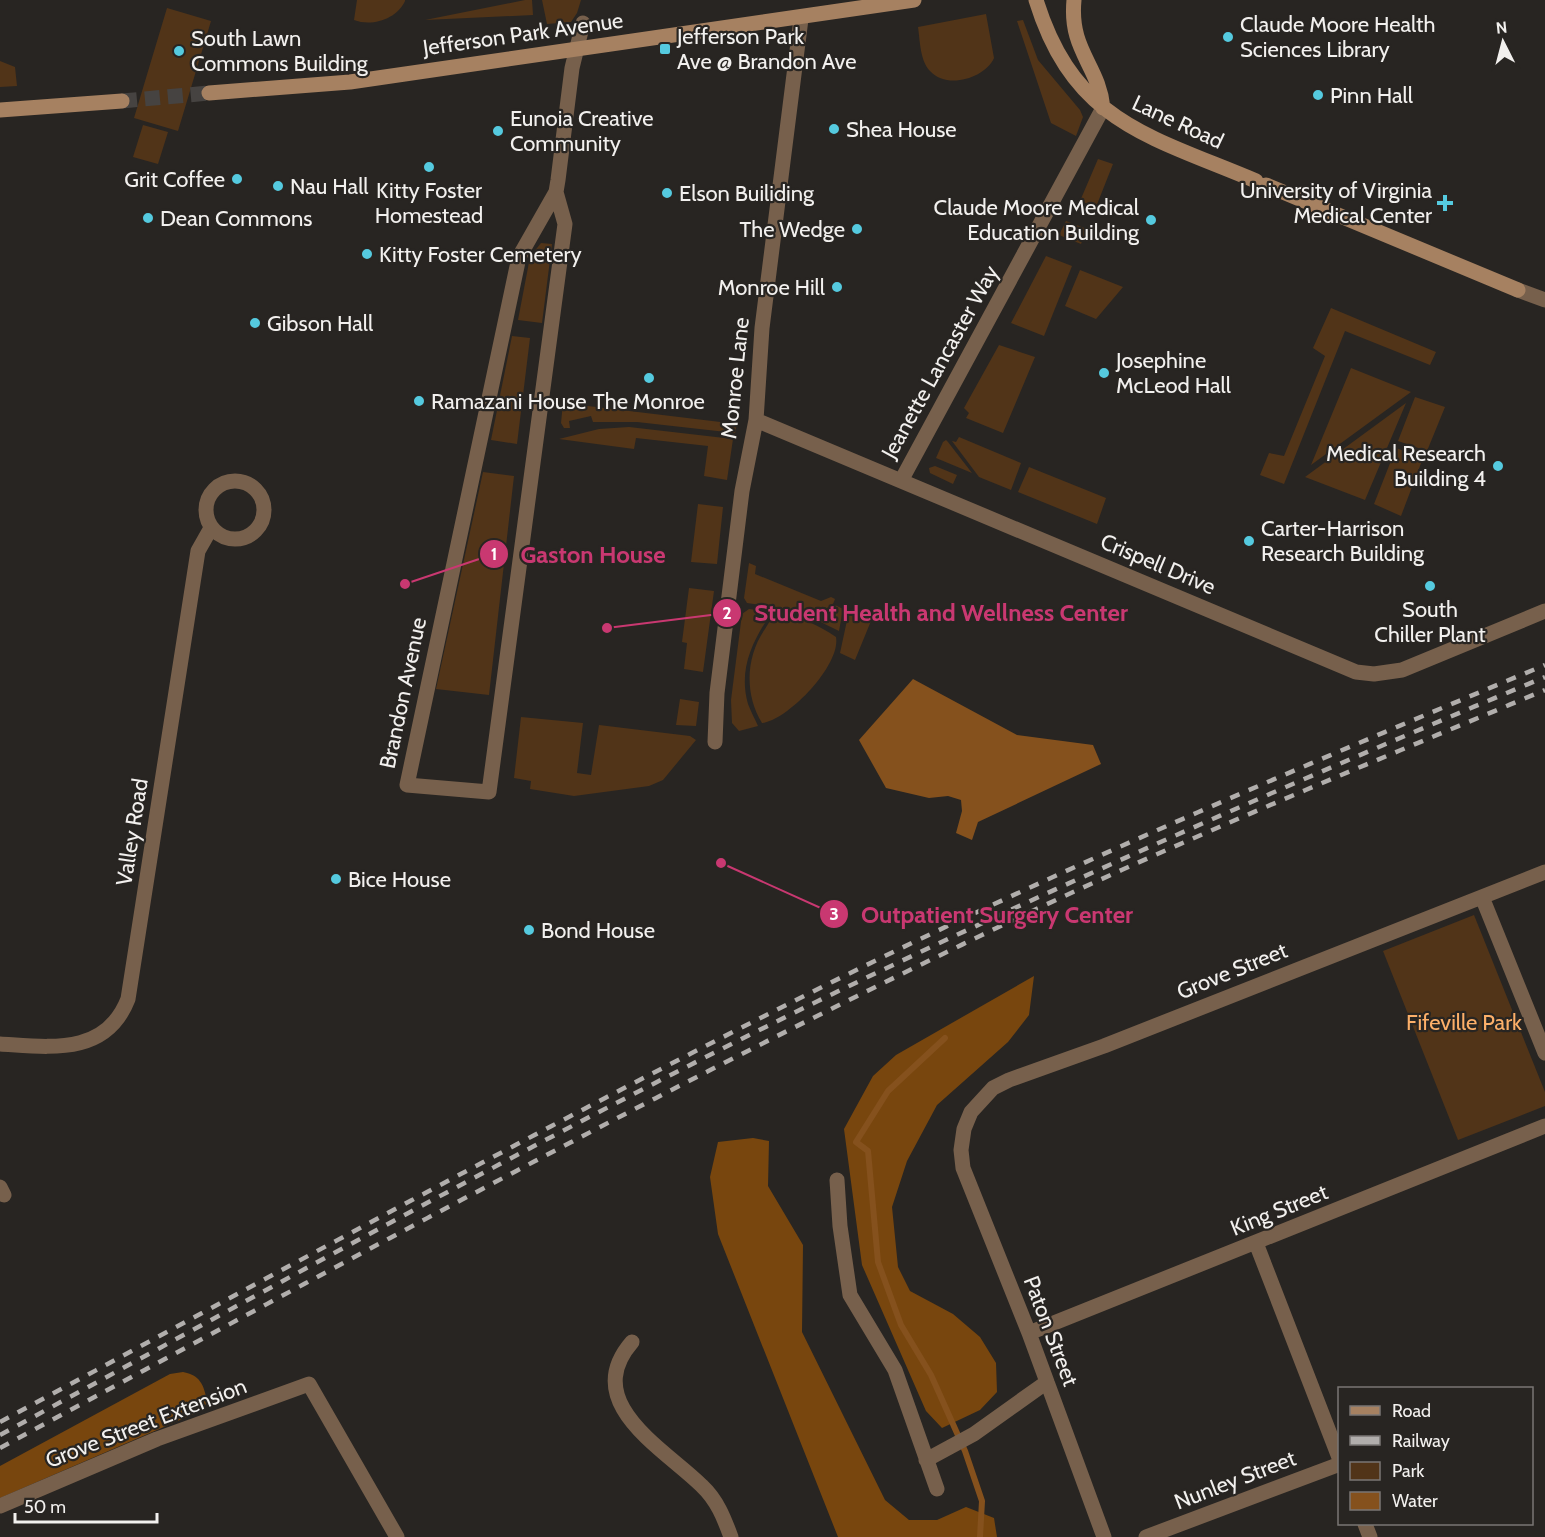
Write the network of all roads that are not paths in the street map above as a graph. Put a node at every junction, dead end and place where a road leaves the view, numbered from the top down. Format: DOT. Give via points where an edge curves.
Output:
graph roads {
  1 [pos="914,0"];
  2 [pos="1036,0"];
  3 [pos="1074,0"];
  4 [pos="866,4"];
  5 [pos="801,19"];
  6 [pos="584,23"];
  7 [pos="577,49"];
  8 [pos="209,93"];
  9 [pos="122,101"];
  10 [pos="1103,108"];
  11 [pos="0,110"];
  12 [pos="556,192"];
  13 [pos="1518,290"];
  14 [pos="1545,300"];
  15 [pos="756,420"];
  16 [pos="902,479"];
  17 [pos="211,528"];
  18 [pos="1545,611"];
  19 [pos="715,742"];
  20 [pos="1545,872"];
  21 [pos="1482,897"];
  22 [pos="0,1044"];
  23 [pos="1544,1048"];
  24 [pos="1545,1126"];
  25 [pos="962,1140"];
  26 [pos="837,1180"];
  27 [pos="1256,1243"];
  28 [pos="1029,1333"];
  29 [pos="632,1342"];
  30 [pos="1047,1382"];
  31 [pos="1338,1457"];
  32 [pos="926,1460"];
  33 [pos="1338,1463"];
  34 [pos="937,1489"];
  35 [pos="0,1506"];
  36 [pos="397,1537"];
  37 [pos="731,1537"];
  38 [pos="1104,1537"];
  39 [pos="1146,1537"];
  1 -- 4 [label="main road, Jefferson Park Avenue"];
  2 -- 10 [label="main road, Lane Road" via="1047,34 1075,81"];
  3 -- 10 [label="main road" via="1077,44 1101,89"];
  4 -- 5 [label="main road, Jefferson Park Avenue"];
  5 -- 7 [label="main road, Jefferson Park Avenue"];
  5 -- 15 [label="street, Monroe Lane" via="762,328"];
  6 -- 7 [label="street, Brandon Avenue"];
  7 -- 8 [label="main road, Jefferson Park Avenue" via="350,82"];
  7 -- 12 [label="street, Brandon Avenue"];
  9 -- 11 [label="main road"];
  10 -- 13 [label="main road, Lane Road" via="1128,127"];
  10 -- 16 [label="street, Jeanette Lancaster Way"];
  12 -- 12 [label="street, Brandon Avenue" via="519,257 407,785 489,792 565,224"];
  13 -- 14 [label="street, Lane Road"];
  15 -- 16 [label="street, Crispell Drive"];
  15 -- 19 [label="street, Monroe Lane" via="742,491 717,693"];
  16 -- 18 [label="street, Crispell Drive" via="1356,672 1402,670"];
  17 -- 22 [label="street, Valley Road" via="198,551 123,1012 101,1036 85,1042 53,1046"];
  20 -- 21 [label="street, Grove Street"];
  21 -- 23 [label="street"];
  21 -- 25 [label="street, Grove Street" via="1009,1080 982,1098 971,1112"];
  24 -- 27 [label="street, King Street"];
  25 -- 28 [label="street, Paton Street" via="963,1168"];
  26 -- 32 [label="street" via="850,1295 895,1370"];
  27 -- 28 [label="street, King Street"];
  27 -- 31 [label="street"];
  28 -- 30 [label="street, Paton Street"];
  29 -- 37 [label="street" via="616,1367 617,1397 646,1437 714,1499"];
  30 -- 32 [label="street" via="974,1434"];
  30 -- 38 [label="street, Paton Street"];
  32 -- 34 [label="street"];
  33 -- 39 [label="street, Nunley Street"];
  35 -- 36 [label="street, Grove Street Extension" via="146,1443 309,1384"];
}
